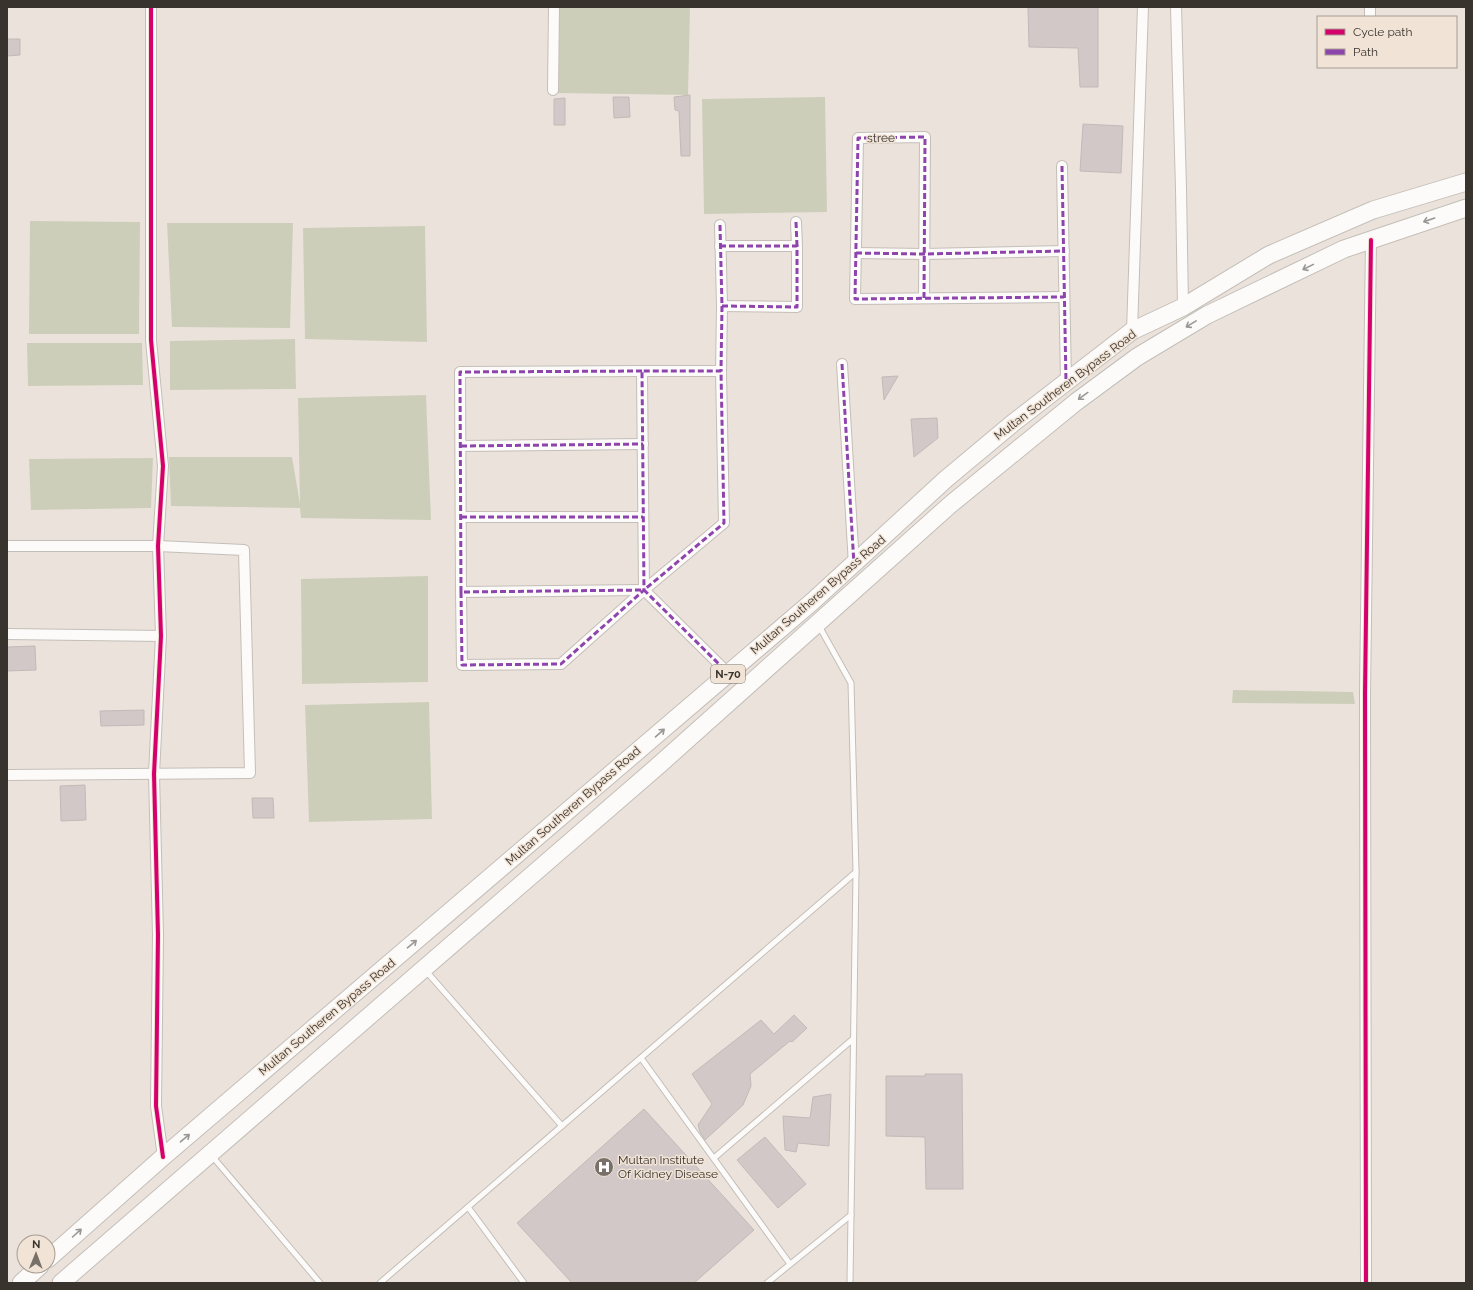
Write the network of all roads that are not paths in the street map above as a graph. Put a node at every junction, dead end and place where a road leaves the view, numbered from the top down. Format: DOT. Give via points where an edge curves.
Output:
graph roads {
  1 [pos="151,7"];
  2 [pos="554,7"];
  3 [pos="1143,7"];
  4 [pos="1176,7"];
  5 [pos="553,90"];
  6 [pos="1062,166"];
  7 [pos="1466,182"];
  8 [pos="1466,208"];
  9 [pos="796,222"];
  10 [pos="720,225"];
  11 [pos="1371,240"];
  12 [pos="720,246"];
  13 [pos="797,246"];
  14 [pos="1064,251"];
  15 [pos="856,253"];
  16 [pos="924,254"];
  17 [pos="1064,297"];
  18 [pos="924,298"];
  19 [pos="722,306"];
  20 [pos="1183,307"];
  21 [pos="1132,331"];
  22 [pos="842,364"];
  23 [pos="642,371"];
  24 [pos="721,371"];
  25 [pos="1066,382"];
  26 [pos="643,444"];
  27 [pos="461,446"];
  28 [pos="461,517"];
  29 [pos="643,517"];
  30 [pos="7,546"];
  31 [pos="158,546"];
  32 [pos="854,565"];
  33 [pos="644,590"];
  34 [pos="461,592"];
  35 [pos="818,623"];
  36 [pos="7,634"];
  37 [pos="161,636"];
  38 [pos="729,674"];
  39 [pos="154,774"];
  40 [pos="7,775"];
  41 [pos="856,872"];
  42 [pos="424,968"];
  43 [pos="853,1039"];
  44 [pos="641,1058"];
  45 [pos="562,1126"];
  46 [pos="210,1154"];
  47 [pos="163,1157"];
  48 [pos="714,1158"];
  49 [pos="468,1207"];
  50 [pos="851,1215"];
  51 [pos="56,1252"];
  52 [pos="790,1264"];
  53 [pos="31,1274"];
  54 [pos="21,1283"];
  55 [pos="60,1283"];
  56 [pos="320,1283"];
  57 [pos="380,1283"];
  58 [pos="524,1283"];
  59 [pos="767,1283"];
  60 [pos="850,1283"];
  61 [pos="1366,1283"];
  1 -- 31 [label="street" via="151,340 163,466"];
  2 -- 5 [label="street"];
  3 -- 21 [label="street"];
  4 -- 20 [label="street"];
  6 -- 14 [label="street"];
  7 -- 20 [label="highway, Multan Southeren Bypass Road / N-70" via="1373,210 1269,255"];
  8 -- 11 [label="highway, Multan Southeren Bypass Road / N-70, one-way"];
  9 -- 13 [label="street"];
  10 -- 12 [label="street"];
  11 -- 35 [label="highway, Multan Southeren Bypass Road / N-70, one-way" via="1344,249 1207,315 1137,357 1076,402 951,504"];
  11 -- 61 [label="street" via="1365,694"];
  12 -- 13 [label="street"];
  12 -- 19 [label="street"];
  13 -- 19 [label="street" via="797,307"];
  14 -- 16 [label="street"];
  14 -- 17 [label="street"];
  15 -- 16 [label="street"];
  15 -- 16 [label="street, stree" via="858,138 925,137"];
  15 -- 18 [label="street, stree" via="855,299"];
  16 -- 18 [label="street, stree"];
  17 -- 18 [label="street, stree"];
  17 -- 25 [label="street"];
  19 -- 24 [label="street"];
  20 -- 21 [label="highway, Multan Southeren Bypass Road / N-70"];
  21 -- 25 [label="highway, Multan Southeren Bypass Road / N-70"];
  22 -- 32 [label="street"];
  23 -- 24 [label="street"];
  23 -- 26 [label="street"];
  23 -- 27 [label="street" via="460,372"];
  24 -- 33 [label="street" via="724,523"];
  25 -- 32 [label="highway, Multan Southeren Bypass Road / N-70" via="946,479"];
  26 -- 27 [label="street"];
  26 -- 29 [label="street"];
  27 -- 28 [label="street"];
  28 -- 29 [label="street"];
  28 -- 34 [label="street"];
  29 -- 33 [label="street"];
  30 -- 31 [label="street"];
  31 -- 37 [label="street"];
  31 -- 39 [label="street" via="244,550 250,773"];
  32 -- 38 [label="highway, Multan Southeren Bypass Road / N-70"];
  33 -- 34 [label="street"];
  33 -- 34 [label="street" via="561,664 462,665"];
  33 -- 38 [label="street"];
  35 -- 41 [label="lane" via="851,683"];
  35 -- 42 [label="highway, Multan Southeren Bypass Road / N-70"];
  36 -- 37 [label="street"];
  37 -- 39 [label="street"];
  47 -- 38 [label="highway, Multan Southeren Bypass Road / N-70, one-way"];
  39 -- 40 [label="street"];
  39 -- 47 [label="street" via="158,935 156,1106"];
  41 -- 43 [label="lane"];
  41 -- 44 [label="lane"];
  42 -- 45 [label="lane"];
  42 -- 46 [label="highway, Multan Southeren Bypass Road / N-70"];
  43 -- 48 [label="lane"];
  43 -- 50 [label="lane"];
  44 -- 45 [label="lane"];
  44 -- 48 [label="lane"];
  45 -- 49 [label="lane"];
  46 -- 55 [label="highway, Multan Southeren Bypass Road / N-70"];
  46 -- 56 [label="lane"];
  51 -- 47 [label="highway, Multan Southeren Bypass Road / N-70, one-way"];
  48 -- 52 [label="lane"];
  49 -- 57 [label="lane"];
  49 -- 58 [label="lane"];
  50 -- 52 [label="lane"];
  50 -- 60 [label="lane"];
  52 -- 59 [label="lane"];
  53 -- 54 [label="highway"];
}
